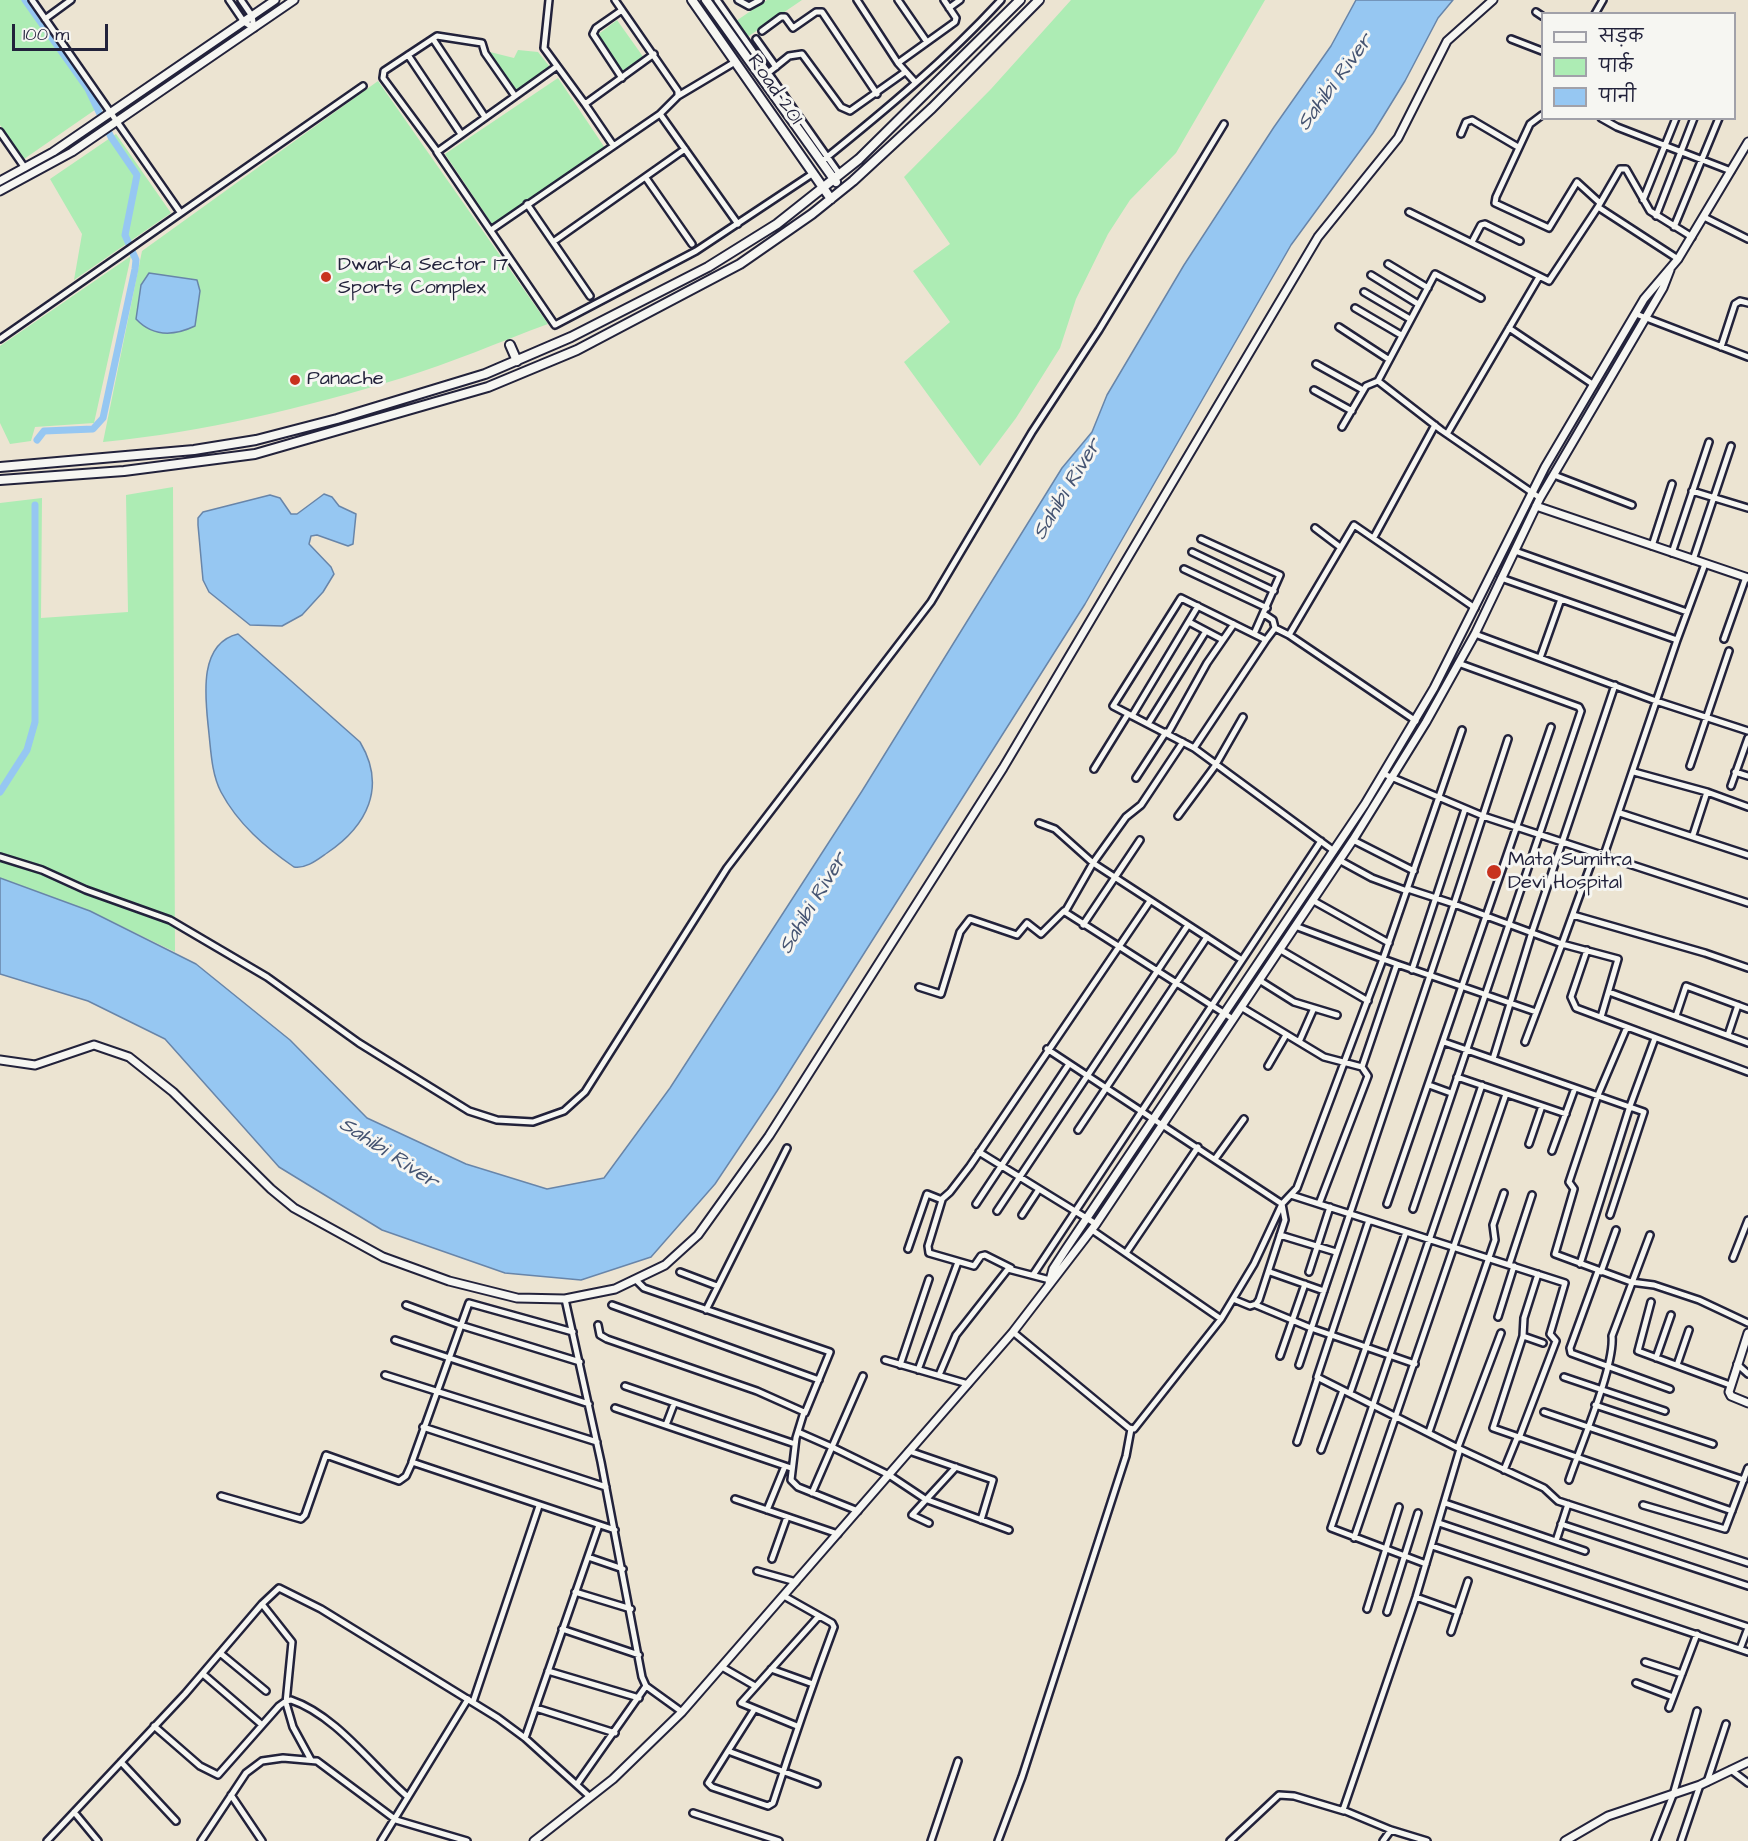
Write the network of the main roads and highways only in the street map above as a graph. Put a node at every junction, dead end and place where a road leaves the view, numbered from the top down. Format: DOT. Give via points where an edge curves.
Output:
graph roads {
  1 [pos="692,0"];
  2 [pos="706,0"];
  3 [pos="1020,0"];
  4 [pos="1039,0"];
  5 [pos="837,177"];
  6 [pos="823,188"];
  7 [pos="841,191"];
  8 [pos="831,199"];
  9 [pos="510,345"];
  10 [pos="517,361"];
  11 [pos="0,467"];
  12 [pos="0,480"];
  1 -- 6 [label="main road, Road 201"];
  2 -- 5 [label="main road, Road 201" via="821,162"];
  3 -- 5 [label="main road"];
  4 -- 7 [label="main road" via="932,108"];
  5 -- 6 [label="main road"];
  5 -- 7 [label="main road, Road 201"];
  6 -- 8 [label="main road, Road 201"];
  6 -- 10 [label="main road" via="777,224 708,267"];
  7 -- 8 [label="main road"];
  8 -- 12 [label="main road" via="740,264 649,314 577,350 488,387 255,454 124,471"];
  9 -- 10 [label="main road"];
  10 -- 11 [label="main road" via="415,396 256,440 194,450"];
}
